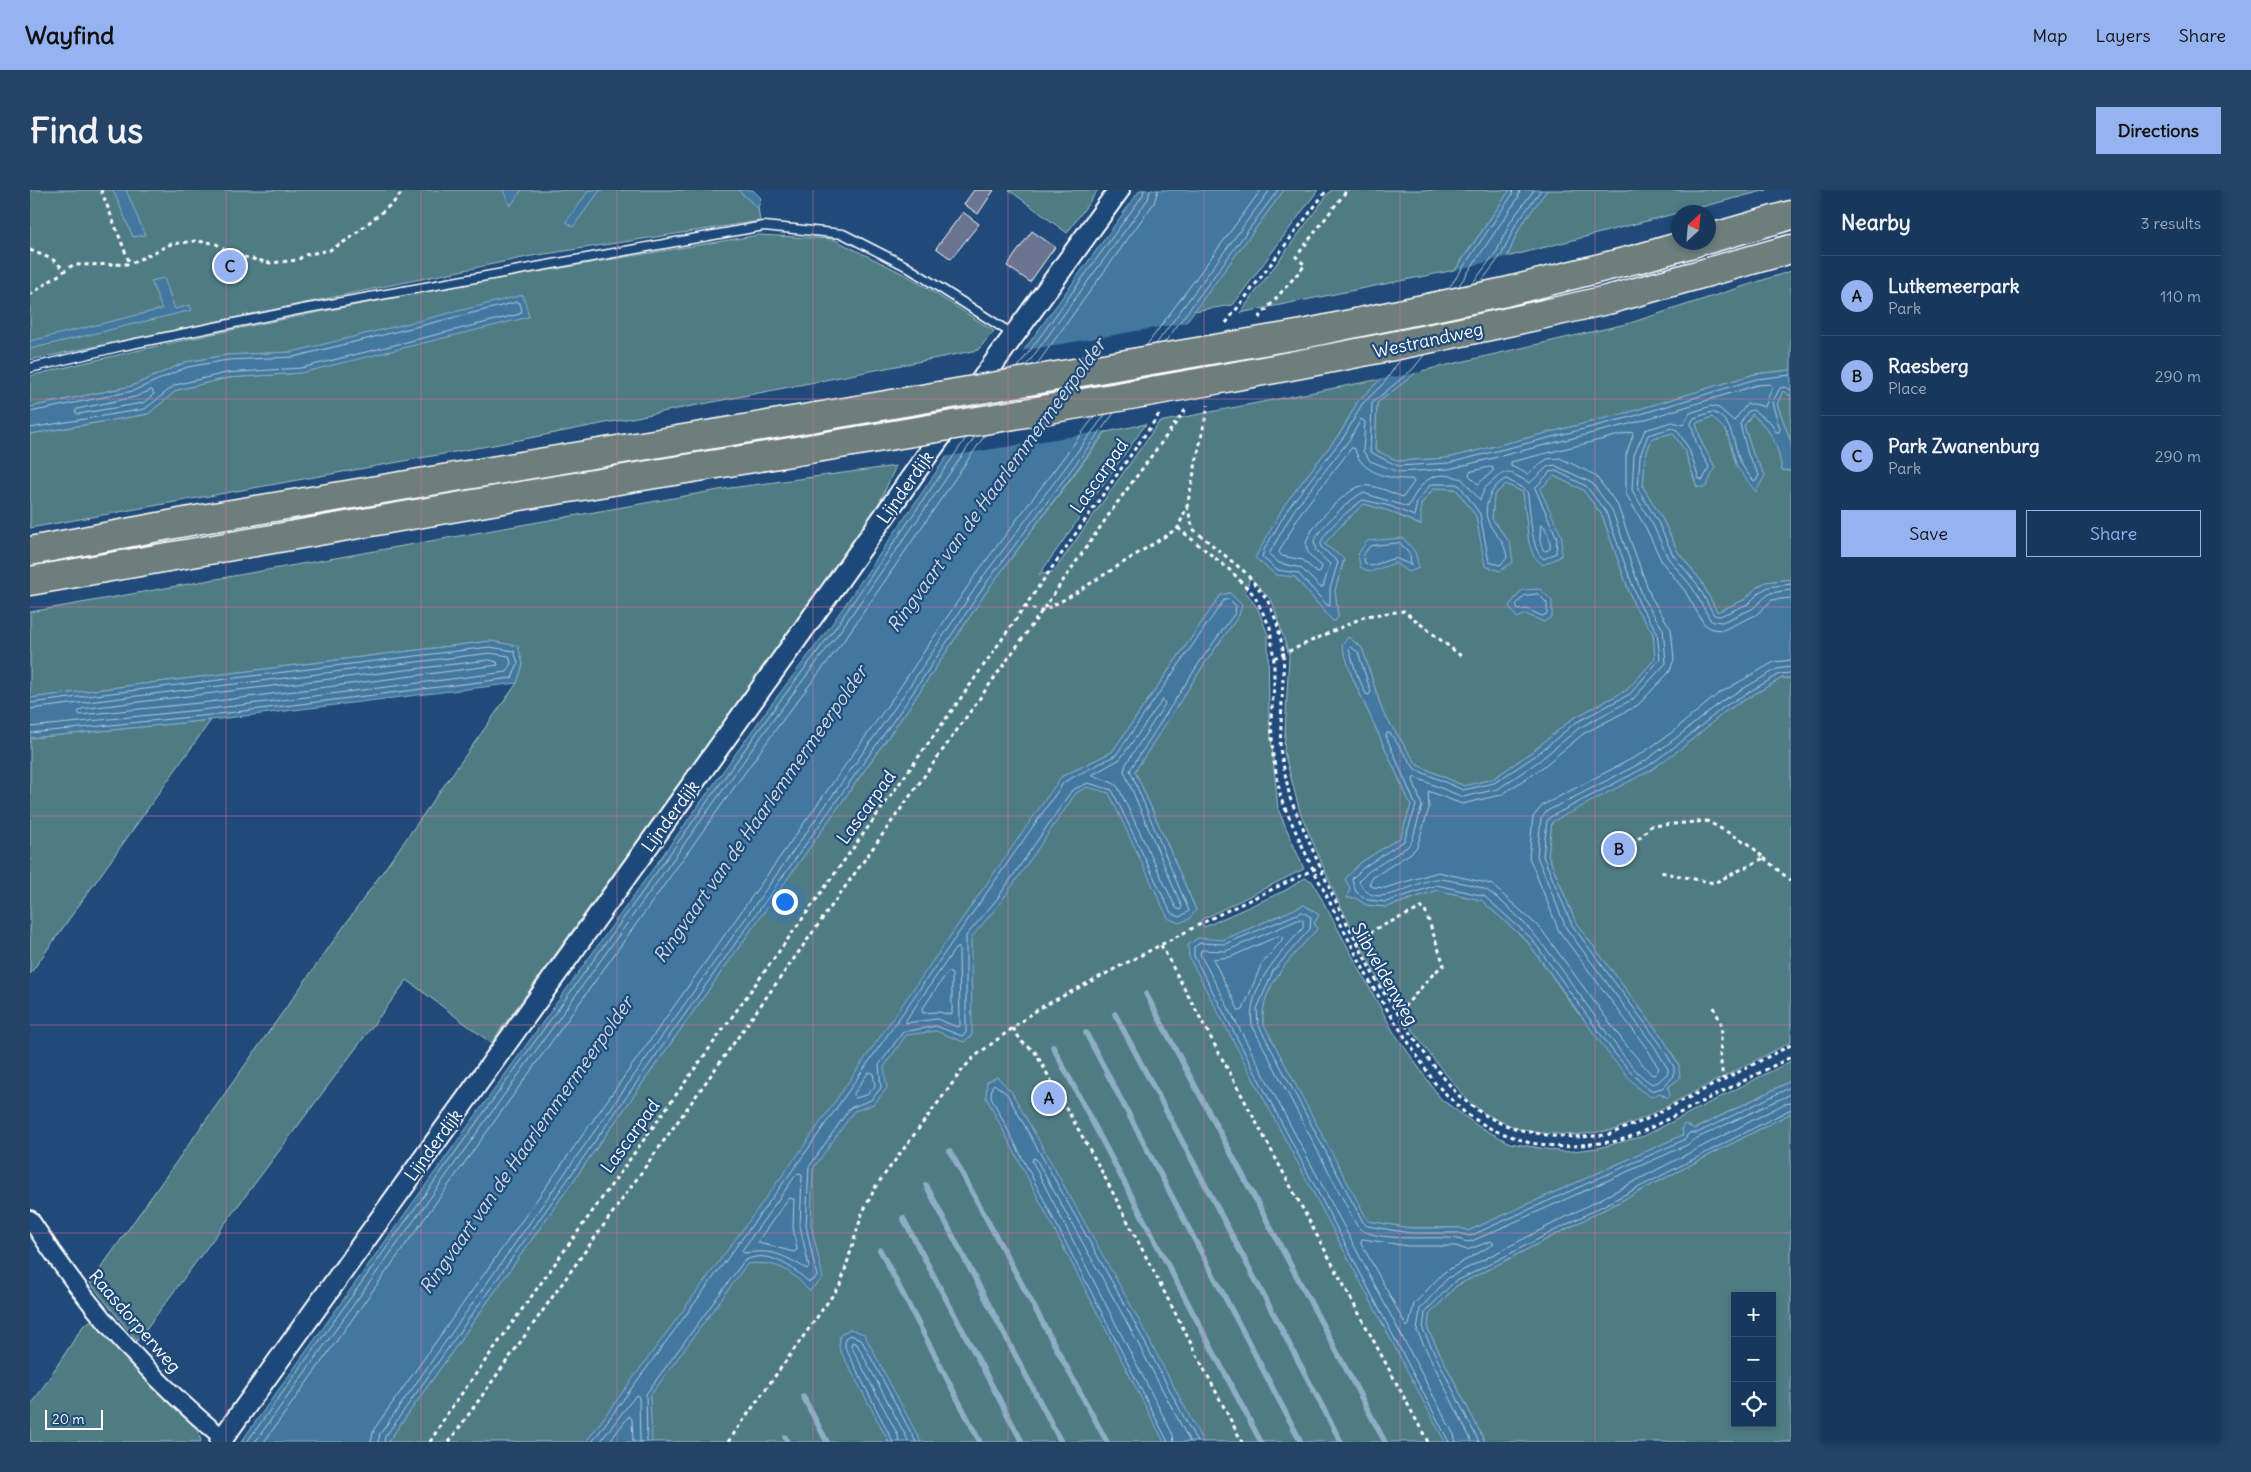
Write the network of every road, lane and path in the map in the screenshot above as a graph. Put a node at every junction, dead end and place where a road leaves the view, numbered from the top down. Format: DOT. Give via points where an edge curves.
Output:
graph roads {
  1 [pos="101,190"];
  2 [pos="404,190"];
  3 [pos="1119,190"];
  4 [pos="1327,190"];
  5 [pos="1347,190"];
  6 [pos="1791,215"];
  7 [pos="1716,237"];
  8 [pos="1671,249"];
  9 [pos="1791,249"];
  10 [pos="30,250"];
  11 [pos="130,264"];
  12 [pos="65,270"];
  13 [pos="30,295"];
  14 [pos="1253,325"];
  15 [pos="1222,330"];
  16 [pos="1014,335"];
  17 [pos="30,368"];
  18 [pos="1210,397"];
  19 [pos="1191,401"];
  20 [pos="1163,409"];
  21 [pos="1186,506"];
  22 [pos="1178,528"];
  23 [pos="30,551"];
  24 [pos="30,580"];
  25 [pos="1024,607"];
  26 [pos="1042,611"];
  27 [pos="1284,654"];
  28 [pos="1461,656"];
  29 [pos="1274,658"];
  30 [pos="1627,850"];
  31 [pos="1764,858"];
  32 [pos="1320,866"];
  33 [pos="1312,869"];
  34 [pos="1660,872"];
  35 [pos="1791,881"];
  36 [pos="1358,943"];
  37 [pos="1161,945"];
  38 [pos="1714,1007"];
  39 [pos="1398,1014"];
  40 [pos="1013,1028"];
  41 [pos="1791,1044"];
  42 [pos="1791,1057"];
  43 [pos="1723,1079"];
  44 [pos="30,1219"];
  45 [pos="221,1440"];
  46 [pos="430,1442"];
  47 [pos="449,1442"];
  48 [pos="728,1442"];
  49 [pos="1242,1442"];
  50 [pos="1428,1442"];
  1 -- 11 [label="path"];
  2 -- 11 [label="path" via="349,239 330,250 304,255 298,260 270,263 231,254 215,243 195,241 171,244"];
  3 -- 16 [label="street, Lijnderdijk"];
  4 -- 15 [label="path"];
  5 -- 14 [label="path" via="1296,257 1305,265"];
  6 -- 7 [label="highway"];
  8 -- 23 [label="highway, Westrandweg, bridge" via="1506,292 1303,334 196,520"];
  9 -- 24 [label="highway, Westrandweg, bridge" via="1611,299 1322,361"];
  10 -- 12 [label="path" via="52,259"];
  11 -- 12 [label="path" via="73,265"];
  12 -- 13 [label="path"];
  16 -- 17 [label="lane" via="904,265 843,234 764,226 303,309"];
  16 -- 45 [label="street, Lijnderdijk"];
  18 -- 21 [label="path"];
  19 -- 26 [label="path"];
  20 -- 25 [label="path, Lascarpad"];
  21 -- 22 [label="path"];
  21 -- 27 [label="path" via="1194,530 1246,573 1267,599"];
  22 -- 26 [label="path"];
  22 -- 29 [label="path, Slibveldenweg" via="1254,595 1270,627"];
  25 -- 26 [label="path"];
  25 -- 46 [label="path, Lascarpad"];
  26 -- 47 [label="path"];
  27 -- 28 [label="path" via="1366,616 1404,611"];
  27 -- 29 [label="path"];
  27 -- 32 [label="path" via="1280,749 1290,798"];
  29 -- 33 [label="path, Slibveldenweg" via="1273,756 1281,799"];
  30 -- 31 [label="path" via="1651,826 1707,821 1749,844"];
  31 -- 34 [label="path" via="1714,883"];
  31 -- 35 [label="path"];
  32 -- 33 [label="path"];
  32 -- 36 [label="path"];
  33 -- 37 [label="path"];
  33 -- 42 [label="path, Slibveldenweg" via="1372,986 1434,1082 1466,1114 1492,1130 1530,1142 1564,1147 1618,1141"];
  36 -- 39 [label="path" via="1378,984"];
  36 -- 39 [label="path" via="1377,928 1424,907 1444,966"];
  37 -- 40 [label="path" via="1038,1009"];
  37 -- 50 [label="path"];
  38 -- 43 [label="path" via="1722,1026 1720,1055"];
  39 -- 43 [label="path" via="1458,1096 1481,1113 1525,1132 1581,1137 1607,1134 1644,1120"];
  40 -- 48 [label="path" via="963,1069 876,1186 862,1214 841,1283"];
  40 -- 49 [label="path" via="1034,1052 1101,1170"];
  41 -- 43 [label="path"];
  44 -- 45 [label="street, Raasdorperweg" via="91,1306 166,1389"];
}
